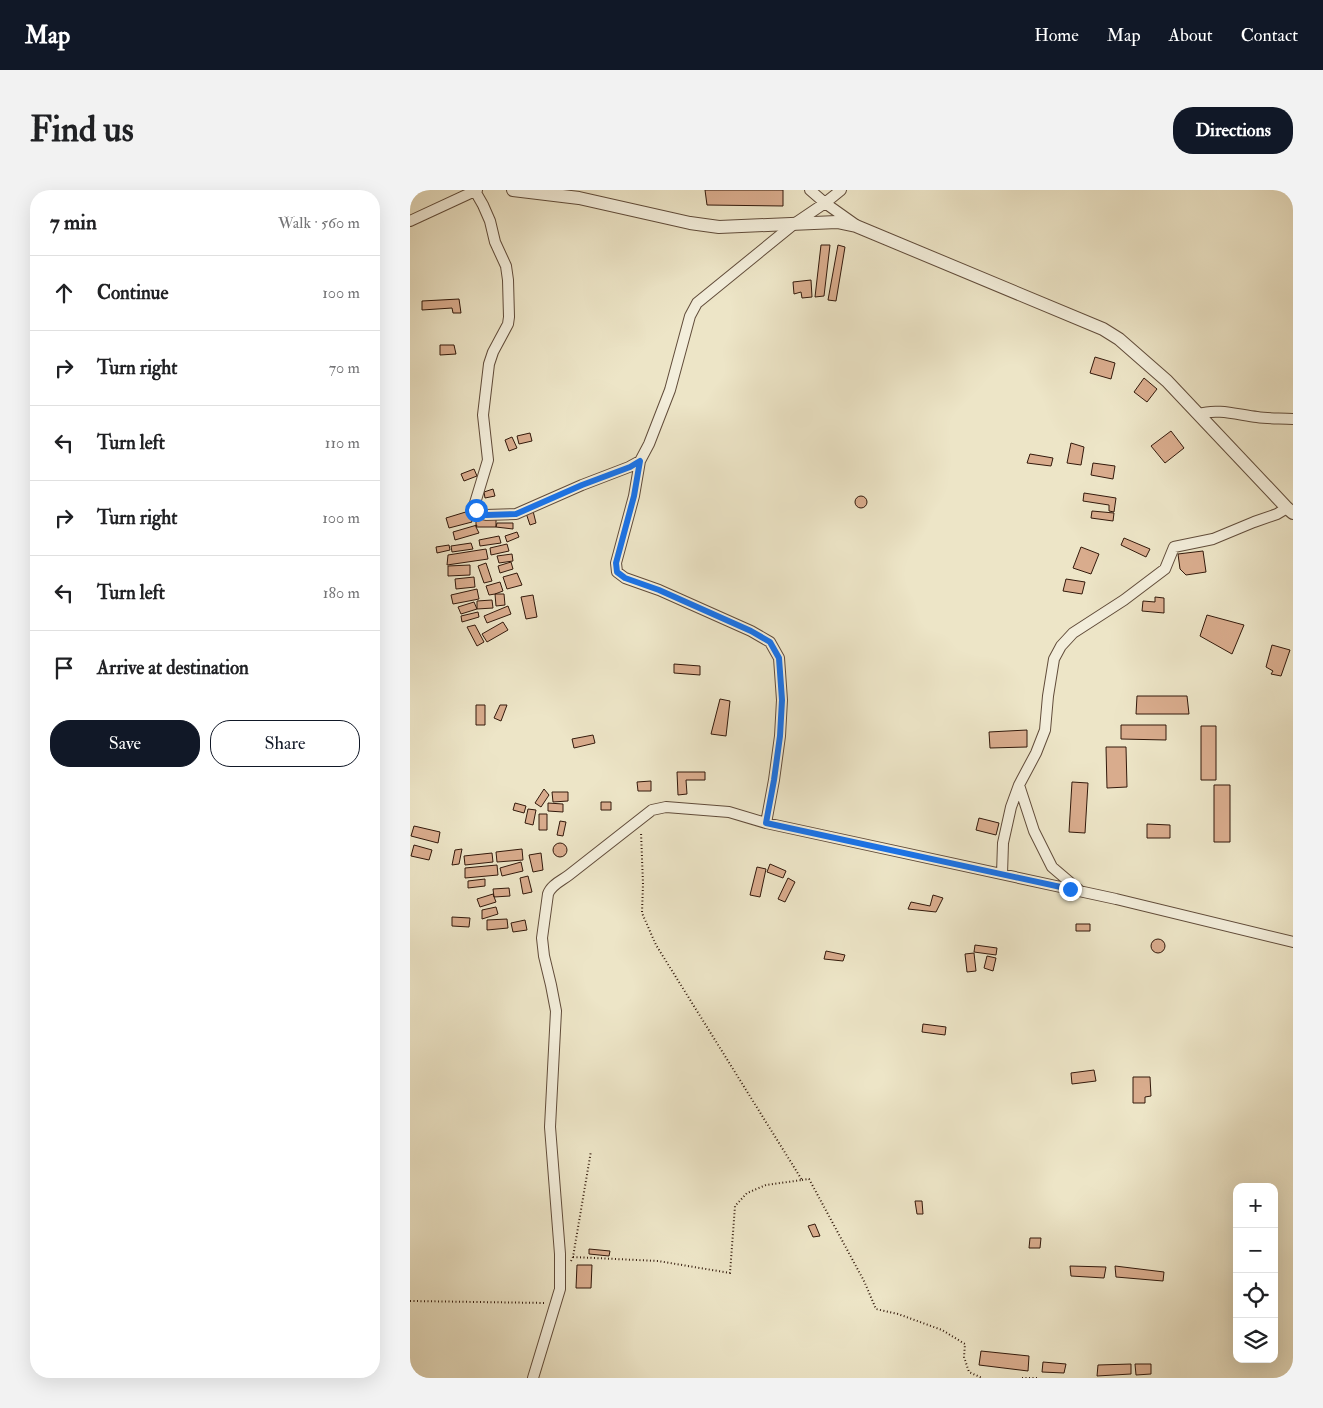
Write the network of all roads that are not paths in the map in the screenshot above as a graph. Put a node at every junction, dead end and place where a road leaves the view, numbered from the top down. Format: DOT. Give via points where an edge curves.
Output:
graph roads {
  1 [pos="476,190"];
  2 [pos="513,190"];
  3 [pos="810,190"];
  4 [pos="841,190"];
  5 [pos="825,203"];
  6 [pos="410,220"];
  7 [pos="794,224"];
  8 [pos="856,226"];
  9 [pos="1199,414"];
  10 [pos="1293,419"];
  11 [pos="640,461"];
  12 [pos="1290,511"];
  13 [pos="1019,785"];
  14 [pos="766,823"];
  15 [pos="1002,874"];
  16 [pos="1080,891"];
  17 [pos="1293,942"];
  18 [pos="533,1378"];
  1 -- 6 [label="street"];
  1 -- 11 [label="street" via="506,266 509,317 489,364 483,415 488,460 475,503 476,510 486,515 516,514"];
  2 -- 7 [label="street" via="579,198 690,223 718,226"];
  3 -- 5 [label="street"];
  4 -- 5 [label="street"];
  5 -- 7 [label="street"];
  5 -- 8 [label="street"];
  7 -- 8 [label="street" via="837,222"];
  7 -- 11 [label="street" via="697,303 690,316 670,390"];
  8 -- 9 [label="street" via="1103,329 1167,381"];
  9 -- 10 [label="street" via="1215,412"];
  9 -- 12 [label="street"];
  11 -- 14 [label="street" via="616,563 617,572 751,631 770,642 779,658 780,736"];
  12 -- 13 [label="street" via="1213,539 1174,547 1166,569 1073,632 1054,659 1045,730"];
  13 -- 15 [label="street" via="1003,843"];
  13 -- 16 [label="street" via="1034,831 1052,867"];
  14 -- 15 [label="street"];
  14 -- 18 [label="street" via="729,812 666,807 652,810 550,889 542,938 556,1011 550,1128 560,1289"];
  15 -- 16 [label="street"];
  16 -- 17 [label="street"];
}
